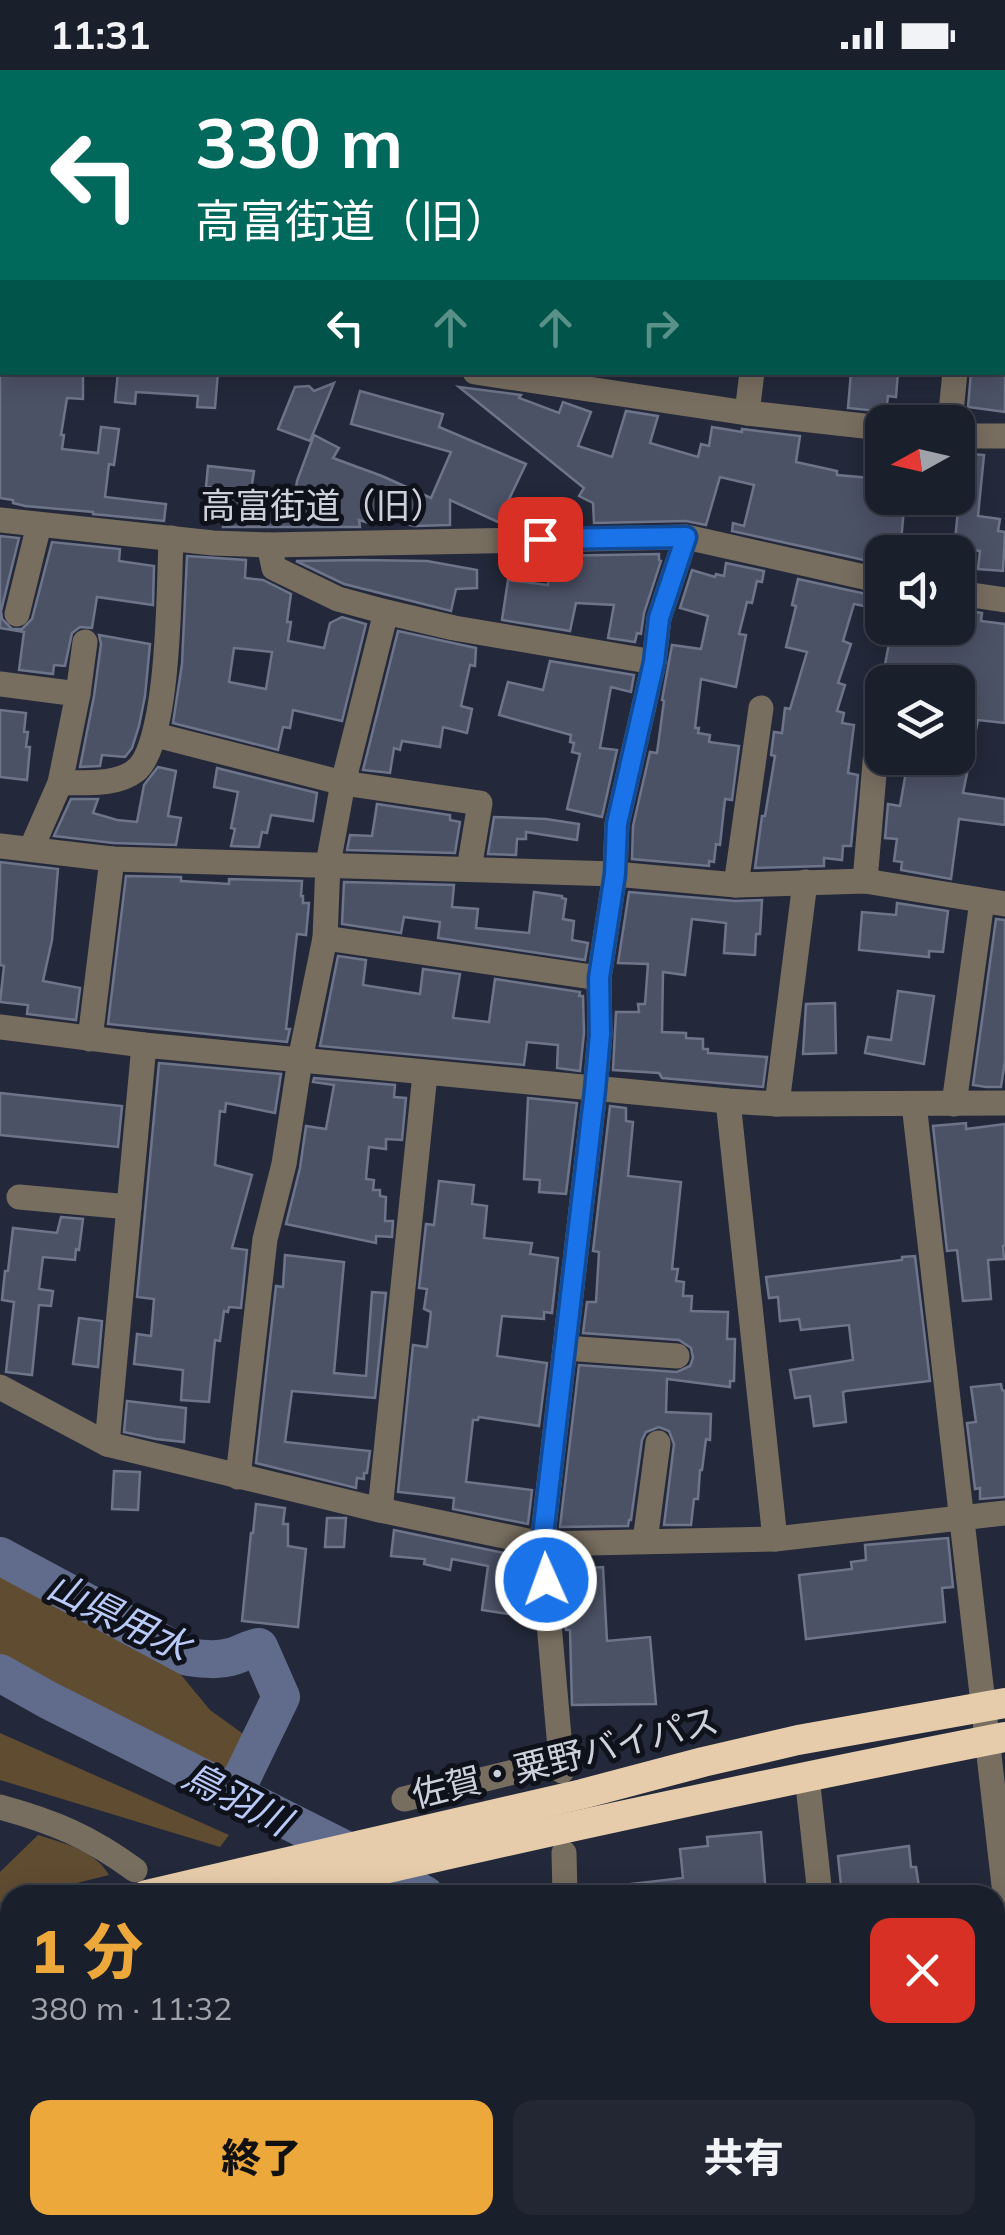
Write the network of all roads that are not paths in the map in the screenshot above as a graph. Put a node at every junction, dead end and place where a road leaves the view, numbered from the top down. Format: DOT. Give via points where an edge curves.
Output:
graph roads {
  1 [pos="495,375"];
  2 [pos="752,375"];
  3 [pos="955,375"];
  4 [pos="952,405"];
  5 [pos="747,412"];
  6 [pos="865,426"];
  7 [pos="975,436"];
  8 [pos="1005,436"];
  9 [pos="0,520"];
  10 [pos="39,525"];
  11 [pos="686,537"];
  12 [pos="171,538"];
  13 [pos="270,544"];
  14 [pos="865,578"];
  15 [pos="975,596"];
  16 [pos="1005,600"];
  17 [pos="386,612"];
  18 [pos="17,614"];
  19 [pos="85,642"];
  20 [pos="654,662"];
  21 [pos="0,684"];
  22 [pos="78,694"];
  23 [pos="761,708"];
  24 [pos="156,734"];
  25 [pos="875,775"];
  26 [pos="60,783"];
  27 [pos="343,783"];
  28 [pos="0,846"];
  29 [pos="31,850"];
  30 [pos="112,859"];
  31 [pos="328,864"];
  32 [pos="469,869"];
  33 [pos="615,874"];
  34 [pos="866,881"];
  35 [pos="806,882"];
  36 [pos="736,885"];
  37 [pos="993,903"];
  38 [pos="325,938"];
  39 [pos="599,978"];
  40 [pos="0,1027"];
  41 [pos="90,1039"];
  42 [pos="144,1045"];
  43 [pos="300,1060"];
  44 [pos="425,1074"];
  45 [pos="595,1090"];
  46 [pos="728,1102"];
  47 [pos="777,1104"];
  48 [pos="914,1104"];
  49 [pos="954,1104"];
  50 [pos="1005,1104"];
  51 [pos="19,1197"];
  52 [pos="129,1207"];
  53 [pos="565,1348"];
  54 [pos="677,1356"];
  55 [pos="0,1386"];
  56 [pos="107,1444"];
  57 [pos="658,1444"];
  58 [pos="238,1476"];
  59 [pos="380,1510"];
  60 [pos="1005,1513"];
  61 [pos="962,1519"];
  62 [pos="775,1539"];
  63 [pos="645,1541"];
  64 [pos="542,1544"];
  65 [pos="994,1705"];
  66 [pos="996,1739"];
  67 [pos="807,1776"];
  68 [pos="404,1799"];
  69 [pos="0,1807"];
  70 [pos="564,1853"];
  71 [pos="140,1883"];
  72 [pos="315,1885"];
  73 [pos="564,1885"];
  74 [pos="819,1885"];
  75 [pos="1004,1885"];
  1 -- 5 [label="street"];
  2 -- 5 [label="street"];
  3 -- 4 [label="street"];
  5 -- 6 [label="street"];
  7 -- 8 [label="street"];
  9 -- 10 [label="street, 高富街道（旧）"];
  10 -- 12 [label="street, 高富街道（旧）"];
  10 -- 18 [label="street"];
  11 -- 13 [label="street, 高富街道（旧）"];
  11 -- 14 [label="street, 高富街道（旧）"];
  11 -- 20 [label="street" via="659,618"];
  12 -- 13 [label="street, 高富街道（旧）"];
  12 -- 24 [label="street"];
  13 -- 17 [label="street" via="274,568 338,599"];
  15 -- 16 [label="street"];
  17 -- 20 [label="street"];
  17 -- 27 [label="street"];
  19 -- 22 [label="street"];
  20 -- 33 [label="street" via="617,824"];
  21 -- 22 [label="street"];
  22 -- 26 [label="street"];
  23 -- 36 [label="street"];
  24 -- 26 [label="street" via="139,769 122,779"];
  24 -- 27 [label="street"];
  25 -- 34 [label="street"];
  26 -- 29 [label="street"];
  27 -- 31 [label="street"];
  27 -- 32 [label="street" via="480,803"];
  28 -- 29 [label="street"];
  29 -- 30 [label="street"];
  30 -- 31 [label="street"];
  30 -- 41 [label="street"];
  31 -- 32 [label="street"];
  31 -- 38 [label="street"];
  32 -- 33 [label="street"];
  33 -- 36 [label="street"];
  33 -- 39 [label="street"];
  34 -- 35 [label="street"];
  34 -- 37 [label="street"];
  35 -- 36 [label="street"];
  35 -- 47 [label="street"];
  37 -- 49 [label="street"];
  38 -- 39 [label="street"];
  38 -- 43 [label="street"];
  39 -- 45 [label="street"];
  40 -- 41 [label="street"];
  41 -- 42 [label="street"];
  42 -- 43 [label="street"];
  42 -- 52 [label="street"];
  43 -- 44 [label="street"];
  43 -- 58 [label="street" via="264,1239"];
  44 -- 45 [label="street"];
  44 -- 59 [label="street"];
  45 -- 46 [label="street"];
  45 -- 53 [label="street"];
  46 -- 47 [label="street"];
  46 -- 62 [label="street"];
  47 -- 48 [label="street"];
  48 -- 49 [label="street"];
  48 -- 61 [label="street"];
  49 -- 50 [label="street"];
  51 -- 52 [label="street"];
  52 -- 56 [label="street"];
  53 -- 54 [label="street"];
  53 -- 64 [label="street"];
  55 -- 56 [label="street"];
  56 -- 58 [label="street"];
  57 -- 63 [label="street"];
  58 -- 59 [label="street"];
  59 -- 64 [label="street"];
  60 -- 61 [label="street"];
  61 -- 62 [label="street"];
  61 -- 65 [label="street"];
  62 -- 63 [label="street"];
  63 -- 64 [label="street"];
  64 -- 68 [label="street" via="562,1766"];
  65 -- 66 [label="street"];
  65 -- 71 [label="highway, 佐賀・粟野バイパス" via="798,1740 201,1882"];
  66 -- 67 [label="highway, 佐賀・粟野バイパス"];
  66 -- 75 [label="street"];
  67 -- 72 [label="highway, 佐賀・粟野バイパス"];
  67 -- 74 [label="street"];
  69 -- 71 [label="street" via="85,1836"];
  70 -- 73 [label="street"];
}
